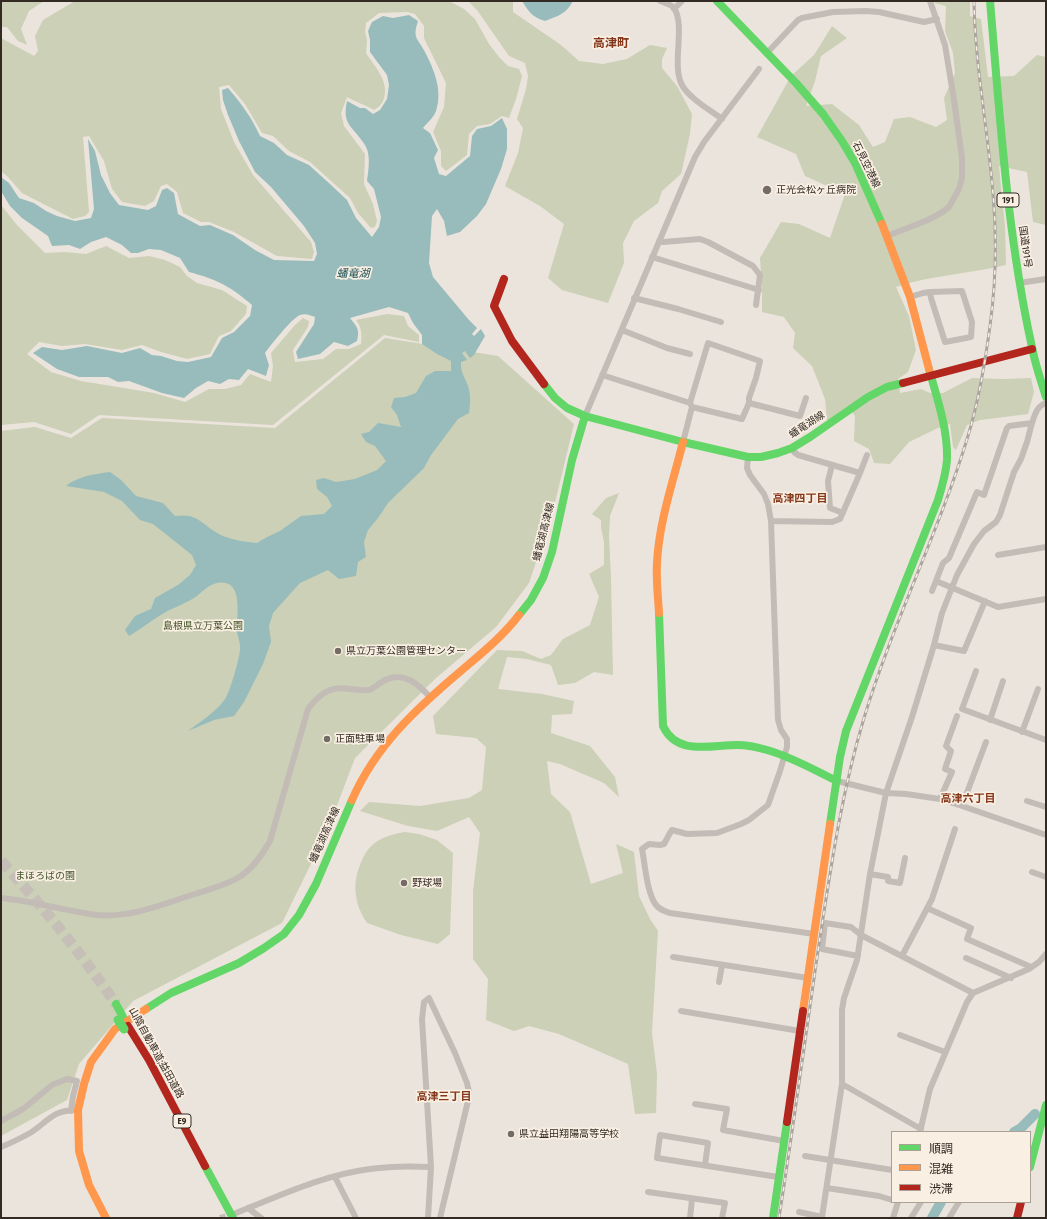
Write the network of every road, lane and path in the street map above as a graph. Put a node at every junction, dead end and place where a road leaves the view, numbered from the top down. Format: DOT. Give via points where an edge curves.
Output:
graph roads {
  1 [pos="660,1"];
  2 [pos="682,1"];
  3 [pos="717,1"];
  4 [pos="930,1"];
  5 [pos="990,1"];
  6 [pos="674,9"];
  7 [pos="936,19"];
  8 [pos="767,53"];
  9 [pos="759,69"];
  10 [pos="722,119"];
  11 [pos="887,236"];
  12 [pos="659,240"];
  13 [pos="652,257"];
  14 [pos="504,279"];
  15 [pos="1046,279"];
  16 [pos="1019,283"];
  17 [pos="759,290"];
  18 [pos="930,292"];
  19 [pos="910,297"];
  20 [pos="634,298"];
  21 [pos="756,304"];
  22 [pos="721,322"];
  23 [pos="622,330"];
  24 [pos="1032,349"];
  25 [pos="690,354"];
  26 [pos="602,375"];
  27 [pos="931,376"];
  28 [pos="1046,397"];
  29 [pos="806,398"];
  30 [pos="749,403"];
  31 [pos="1046,403"];
  32 [pos="691,405"];
  33 [pos="585,416"];
  34 [pos="1032,423"];
  35 [pos="683,442"];
  36 [pos="792,448"];
  37 [pos="867,455"];
  38 [pos="748,457"];
  39 [pos="832,465"];
  40 [pos="860,473"];
  41 [pos="844,513"];
  42 [pos="771,521"];
  43 [pos="1046,547"];
  44 [pos="998,555"];
  45 [pos="951,587"];
  46 [pos="1046,599"];
  47 [pos="985,601"];
  48 [pos="934,645"];
  49 [pos="976,671"];
  50 [pos="1004,680"];
  51 [pos="1038,688"];
  52 [pos="430,697"];
  53 [pos="957,716"];
  54 [pos="990,720"];
  55 [pos="1022,732"];
  56 [pos="1045,739"];
  57 [pos="986,742"];
  58 [pos="784,756"];
  59 [pos="837,781"];
  60 [pos="886,793"];
  61 [pos="940,799"];
  62 [pos="1027,800"];
  63 [pos="962,806"];
  64 [pos="1046,807"];
  65 [pos="955,829"];
  66 [pos="1046,835"];
  67 [pos="905,858"];
  68 [pos="1032,872"];
  69 [pos="870,874"];
  70 [pos="1046,877"];
  71 [pos="1,898"];
  72 [pos="927,908"];
  73 [pos="814,934"];
  74 [pos="861,935"];
  75 [pos="1046,954"];
  76 [pos="858,956"];
  77 [pos="902,956"];
  78 [pos="673,957"];
  79 [pos="966,958"];
  80 [pos="722,965"];
  81 [pos="1031,967"];
  82 [pos="808,978"];
  83 [pos="1011,978"];
  84 [pos="719,982"];
  85 [pos="973,993"];
  86 [pos="114,1006"];
  87 [pos="681,1011"];
  88 [pos="124,1023"];
  89 [pos="800,1031"];
  90 [pos="900,1035"];
  91 [pos="945,1052"];
  92 [pos="842,1084"];
  93 [pos="695,1104"];
  94 [pos="1046,1105"];
  95 [pos="74,1110"];
  96 [pos="1,1121"];
  97 [pos="920,1130"];
  98 [pos="784,1141"];
  99 [pos="1,1147"];
  100 [pos="805,1156"];
  101 [pos="830,1160"];
  102 [pos="1031,1163"];
  103 [pos="705,1165"];
  104 [pos="431,1167"];
  105 [pos="891,1170"];
  106 [pos="335,1177"];
  107 [pos="778,1177"];
  108 [pos="827,1188"];
  109 [pos="648,1192"];
  110 [pos="692,1199"];
  111 [pos="891,1200"];
  112 [pos="896,1203"];
  113 [pos="920,1203"];
  114 [pos="958,1203"];
  115 [pos="1021,1203"];
  116 [pos="248,1208"];
  117 [pos="799,1212"];
  118 [pos="232,1216"];
  119 [pos="106,1218"];
  120 [pos="261,1218"];
  121 [pos="356,1218"];
  122 [pos="428,1218"];
  123 [pos="440,1218"];
  124 [pos="690,1218"];
  125 [pos="722,1218"];
  126 [pos="773,1218"];
  127 [pos="893,1218"];
  128 [pos="911,1218"];
  129 [pos="949,1218"];
  130 [pos="1017,1218"];
  1 -- 6 [label="street"];
  2 -- 6 [label="street"];
  3 -- 8 [label="main road, 石見空港線"];
  4 -- 7 [label="street"];
  5 -- 16 [label="main road, 国道191号 / 191" via="1009,212"];
  6 -- 10 [label="street" via="678,21 678,64 681,84 687,93"];
  7 -- 8 [label="street" via="924,22 866,11 833,12 808,17 798,20"];
  7 -- 11 [label="street" via="945,45 954,100 962,158 962,178 949,206 940,213"];
  8 -- 11 [label="main road, 石見空港線" via="823,114 842,141 855,163"];
  9 -- 10 [label="street"];
  10 -- 12 [label="street" via="695,157"];
  11 -- 19 [label="main road, 石見空港線"];
  12 -- 13 [label="street"];
  12 -- 17 [label="street" via="708,242 753,266 760,275"];
  13 -- 17 [label="street"];
  13 -- 20 [label="street"];
  14 -- 33 [label="main road, 蟠竜湖線" via="494,306 512,341 555,398 567,408"];
  15 -- 16 [label="street"];
  16 -- 24 [label="main road, 国道191号 / 191"];
  17 -- 21 [label="street"];
  18 -- 18 [label="street" via="945,342 971,337 972,322 962,291"];
  18 -- 19 [label="street"];
  19 -- 27 [label="main road, 石見空港線"];
  20 -- 22 [label="street"];
  20 -- 23 [label="street"];
  23 -- 25 [label="street"];
  23 -- 26 [label="street"];
  24 -- 27 [label="main road, 蟠竜湖線"];
  24 -- 28 [label="main road, 国道191号 / 191"];
  26 -- 32 [label="street"];
  26 -- 33 [label="street"];
  27 -- 36 [label="main road, 蟠竜湖線" via="887,387"];
  27 -- 59 [label="main road, 石見空港線" via="947,442 944,482 846,731"];
  29 -- 30 [label="street" via="800,416"];
  30 -- 32 [label="street" via="742,419"];
  30 -- 32 [label="street" via="760,361 708,343"];
  31 -- 34 [label="street" via="1040,405"];
  32 -- 35 [label="street"];
  33 -- 35 [label="main road, 蟠竜湖線"];
  33 -- 52 [label="main road, 蟠竜湖高津線" via="572,460 552,552 543,578 531,600 500,637"];
  34 -- 45 [label="street" via="1000,515 996,522 984,531"];
  34 -- 45 [label="street" via="1007,428 984,495 977,492 949,558 943,562 932,591 936,581"];
  35 -- 38 [label="main road, 蟠竜湖線"];
  35 -- 58 [label="main road" via="658,548 662,726 674,742 682,745 742,745 769,750"];
  36 -- 38 [label="main road, 蟠竜湖線" via="761,457"];
  36 -- 39 [label="street" via="798,455"];
  37 -- 40 [label="street"];
  38 -- 42 [label="street" via="747,468 764,494"];
  39 -- 40 [label="street"];
  39 -- 41 [label="street" via="828,481 830,508"];
  40 -- 41 [label="street"];
  41 -- 42 [label="street" via="840,519 832,522"];
  42 -- 58 [label="street" via="778,720 787,739"];
  43 -- 44 [label="street"];
  45 -- 47 [label="street"];
  45 -- 48 [label="street"];
  46 -- 47 [label="street" via="998,607"];
  47 -- 48 [label="street" via="964,651"];
  48 -- 60 [label="street"];
  49 -- 54 [label="street" via="962,709"];
  50 -- 54 [label="street"];
  51 -- 55 [label="street"];
  52 -- 71 [label="street" via="408,678 394,677 369,690 334,688 316,699 308,709 270,841 251,868 224,884 140,912 119,915 98,915"];
  52 -- 88 [label="main road, 蟠竜湖高津線" via="395,732 368,770 316,884 299,915 284,934 239,963 171,993"];
  53 -- 61 [label="street" via="946,746 952,750 944,769 952,772"];
  54 -- 55 [label="street"];
  55 -- 56 [label="street"];
  57 -- 63 [label="street"];
  58 -- 59 [label="main road"];
  58 -- 73 [label="street" via="768,805 749,820 717,833 687,834 672,830 664,844 648,844 642,849 651,896 662,910"];
  59 -- 60 [label="street"];
  59 -- 73 [label="main road, 石見空港線"];
  60 -- 61 [label="street"];
  60 -- 69 [label="street"];
  61 -- 63 [label="street"];
  62 -- 64 [label="street"];
  63 -- 66 [label="street"];
  65 -- 72 [label="street"];
  67 -- 69 [label="street" via="900,882 888,881 888,877"];
  68 -- 70 [label="street"];
  69 -- 74 [label="street"];
  72 -- 77 [label="street"];
  72 -- 81 [label="street" via="971,928 967,940"];
  73 -- 82 [label="main road, 石見空港線"];
  74 -- 76 [label="street"];
  74 -- 76 [label="street" via="851,928 825,923 822,948"];
  74 -- 77 [label="street"];
  75 -- 81 [label="street"];
  76 -- 92 [label="street" via="842,1010"];
  77 -- 85 [label="street"];
  78 -- 80 [label="street"];
  79 -- 83 [label="street"];
  80 -- 82 [label="street"];
  80 -- 84 [label="street"];
  81 -- 83 [label="street"];
  82 -- 89 [label="main road, 石見空港線"];
  83 -- 85 [label="street"];
  85 -- 91 [label="street"];
  86 -- 88 [label="main road, 山陰自動車道;益田道路 / E9"];
  87 -- 89 [label="street"];
  88 -- 95 [label="main road, 蟠竜湖高津線" via="115,1029 91,1062"];
  88 -- 118 [label="main road, 山陰自動車道;益田道路 / E9" via="149,1060"];
  89 -- 98 [label="main road, 石見空港線"];
  90 -- 91 [label="street"];
  91 -- 97 [label="street" via="930,1089"];
  92 -- 97 [label="street"];
  92 -- 101 [label="street"];
  93 -- 98 [label="street" via="727,1109 723,1130"];
  94 -- 102 [label="main road"];
  95 -- 96 [label="street" via="73,1096 77,1081 67,1079 52,1085 23,1109"];
  95 -- 99 [label="street" via="54,1114 31,1133"];
  95 -- 119 [label="main road, 蟠竜湖高津線" via="79,1151 85,1172"];
  98 -- 107 [label="main road, 石見空港線"];
  100 -- 101 [label="street"];
  101 -- 105 [label="street"];
  101 -- 108 [label="street"];
  103 -- 103 [label="street" via="657,1158 660,1135 708,1143"];
  103 -- 107 [label="street"];
  104 -- 106 [label="street" via="369,1169"];
  104 -- 122 [label="street"];
  104 -- 123 [label="street" via="422,1019 424,1002 428,998 472,1092"];
  106 -- 116 [label="street" via="292,1190"];
  106 -- 121 [label="street"];
  107 -- 126 [label="main road, 石見空港線"];
  108 -- 111 [label="street"];
  108 -- 117 [label="street" via="822,1217"];
  109 -- 110 [label="street"];
  110 -- 124 [label="street"];
  110 -- 125 [label="street" via="725,1203"];
  112 -- 127 [label="street"];
  113 -- 128 [label="street"];
  114 -- 129 [label="street"];
  115 -- 130 [label="main road"];
  116 -- 118 [label="street"];
  116 -- 120 [label="street"];
}
